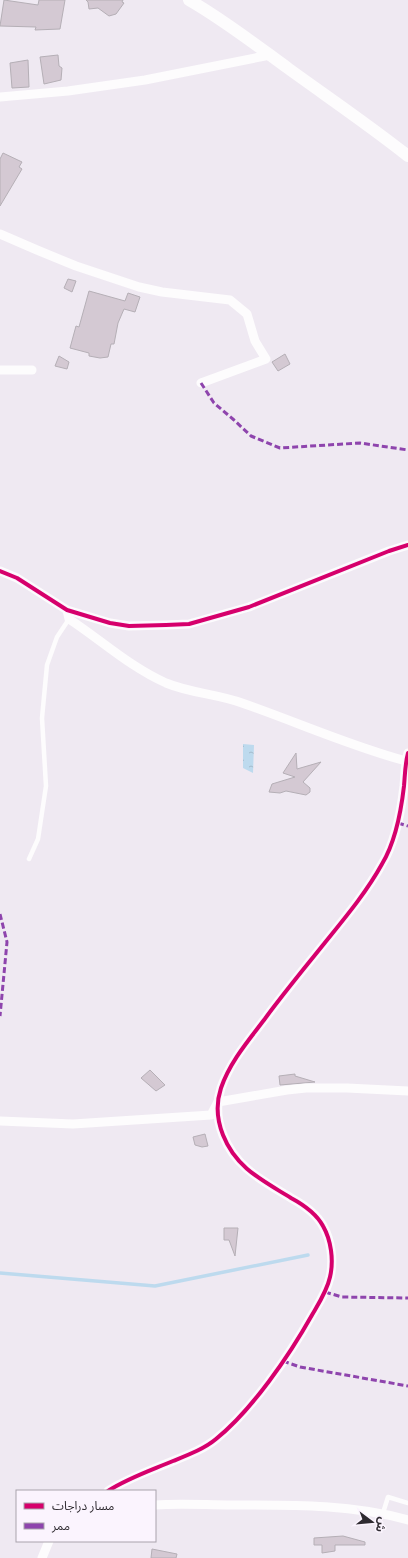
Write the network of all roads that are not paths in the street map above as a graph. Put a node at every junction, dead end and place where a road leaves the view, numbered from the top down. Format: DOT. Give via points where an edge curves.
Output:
graph roads {
  1 [pos="189,0"];
  2 [pos="270,55"];
  3 [pos="0,97"];
  4 [pos="408,156"];
  5 [pos="0,234"];
  6 [pos="0,370"];
  7 [pos="32,370"];
  8 [pos="201,383"];
  9 [pos="408,545"];
  10 [pos="0,571"];
  11 [pos="68,615"];
  12 [pos="407,757"];
  13 [pos="29,859"];
  14 [pos="408,1091"];
  15 [pos="218,1102"];
  16 [pos="0,1121"];
  17 [pos="110,1490"];
  18 [pos="408,1503"];
  19 [pos="156,1505"];
  20 [pos="383,1513"];
  21 [pos="408,1520"];
  22 [pos="49,1542"];
  23 [pos="42,1558"];
  1 -- 2 [label="street"];
  2 -- 3 [label="street" via="145,80"];
  2 -- 4 [label="street" via="368,124"];
  5 -- 8 [label="street" via="43,253 139,288 230,300 247,314 254,341 266,359"];
  6 -- 7 [label="street"];
  9 -- 11 [label="street" via="249,607 189,624 129,626"];
  10 -- 11 [label="street" via="17,578"];
  11 -- 12 [label="street" via="121,657 178,688 241,703 336,738"];
  11 -- 13 [label="lane" via="57,636 47,665 42,718 46,786 38,839"];
  12 -- 15 [label="street" via="398,823 383,862 355,906 230,1067"];
  14 -- 15 [label="street" via="306,1088"];
  15 -- 16 [label="street" via="211,1115 184,1118 73,1124"];
  15 -- 17 [label="street" via="220,1127 228,1147 243,1167 255,1177 303,1205 323,1226 332,1258 331,1276 300,1337 242,1414 215,1441"];
  18 -- 20 [label="lane" via="388,1497"];
  19 -- 20 [label="street" via="287,1505"];
  20 -- 21 [label="street"];
  22 -- 23 [label="street"];
}
